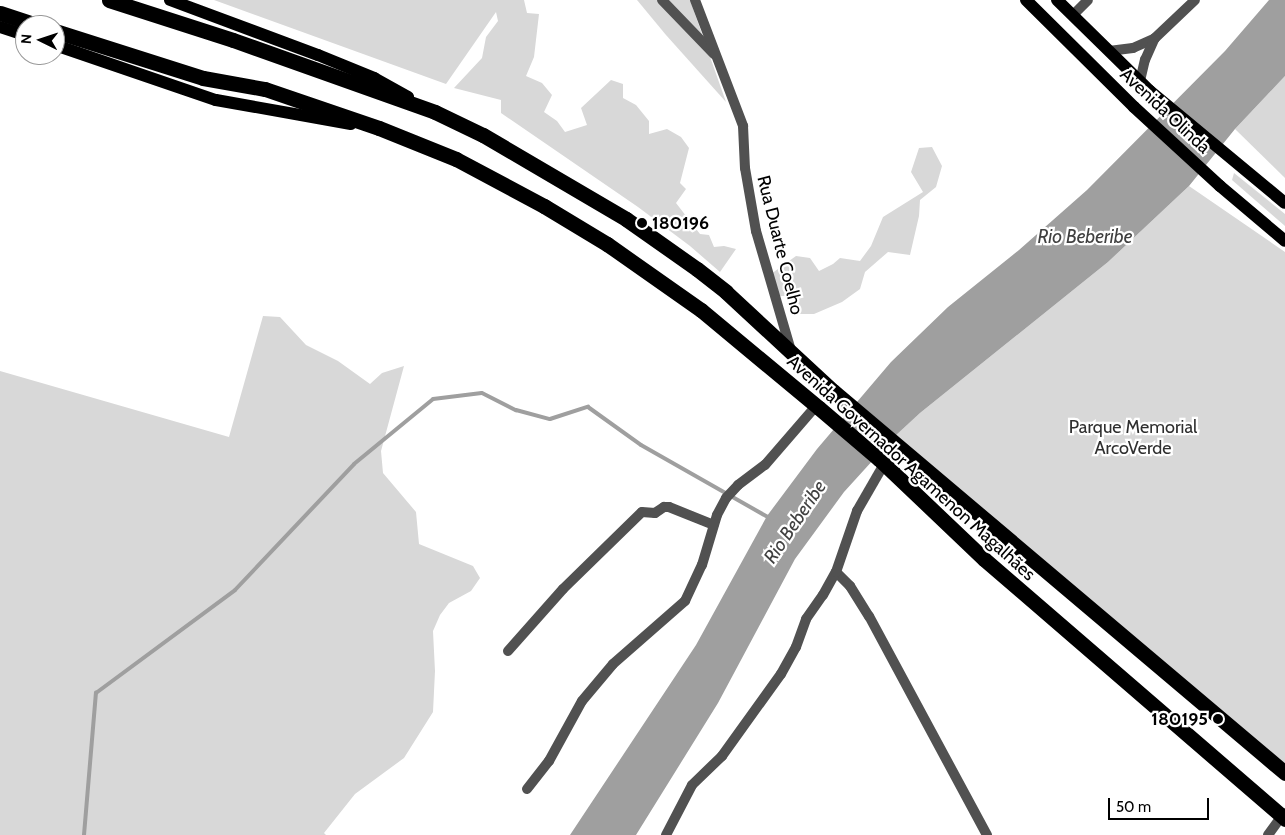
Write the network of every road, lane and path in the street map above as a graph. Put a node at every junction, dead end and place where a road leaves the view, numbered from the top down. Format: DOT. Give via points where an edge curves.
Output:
graph roads {
  1 [pos="109,0"];
  2 [pos="170,0"];
  3 [pos="662,0"];
  4 [pos="695,0"];
  5 [pos="1026,0"];
  6 [pos="1057,0"];
  7 [pos="1088,0"];
  8 [pos="1195,0"];
  9 [pos="0,13"];
  10 [pos="1073,16"];
  11 [pos="15,18"];
  12 [pos="0,27"];
  13 [pos="15,32"];
  14 [pos="65,34"];
  15 [pos="1154,38"];
  16 [pos="65,48"];
  17 [pos="1109,51"];
  18 [pos="718,59"];
  19 [pos="1140,81"];
  20 [pos="435,112"];
  21 [pos="379,128"];
  22 [pos="1285,203"];
  23 [pos="1285,241"];
  24 [pos="792,352"];
  25 [pos="818,407"];
  26 [pos="882,462"];
  27 [pos="714,525"];
  28 [pos="836,572"];
  29 [pos="508,651"];
  30 [pos="1285,773"];
  31 [pos="527,789"];
  32 [pos="1283,816"];
  33 [pos="666,835"];
  34 [pos="987,835"];
  35 [pos="1268,835"];
  1 -- 20 [label="highway, Avenida Governador Agamenon Magalhães"];
  2 -- 20 [label="main road, Avenida Governador Agamenon Magalhães" via="366,75"];
  3 -- 18 [label="street, Rua Duarte Coelho"];
  4 -- 18 [label="street, Rua Duarte Coelho"];
  5 -- 23 [label="main road, Avenida Olinda" via="1134,107"];
  6 -- 10 [label="main road, Avenida Olinda"];
  7 -- 10 [label="street"];
  8 -- 15 [label="street"];
  9 -- 11 [label="highway"];
  10 -- 17 [label="main road, Avenida Olinda"];
  12 -- 13 [label="main road"];
  14 -- 21 [label="highway, Avenida Governador Agamenon Magalhães" via="203,78 265,90"];
  15 -- 17 [label="street" via="1133,48"];
  15 -- 19 [label="street"];
  16 -- 21 [label="main road, Avenida Governador Agamenon Magalhães" via="216,100"];
  17 -- 19 [label="main road, Avenida Olinda"];
  18 -- 24 [label="street, Rua Duarte Coelho" via="743,126 745,168 756,232"];
  19 -- 22 [label="main road, Avenida Olinda"];
  20 -- 24 [label="highway, Avenida Governador Agamenon Magalhães" via="484,136 626,219 697,269"];
  21 -- 25 [label="highway, Avenida Governador Agamenon Magalhães" via="456,159 607,244 701,310"];
  24 -- 30 [label="highway, Avenida Governador Agamenon Magalhães" via="833,391"];
  25 -- 26 [label="highway, Avenida Governador Agamenon Magalhães"];
  25 -- 27 [label="street" via="765,465 726,498"];
  26 -- 28 [label="street" via="857,511"];
  26 -- 32 [label="highway, Avenida Governador Agamenon Magalhães" via="984,559"];
  27 -- 29 [label="street" via="669,507 655,513 642,512 563,590"];
  27 -- 31 [label="street" via="702,565 685,601 613,664 582,701 549,761"];
  28 -- 33 [label="street" via="812,608 781,674 722,756 692,785"];
  28 -- 34 [label="street" via="850,586 869,616"];
  32 -- 35 [label="street"];
}
